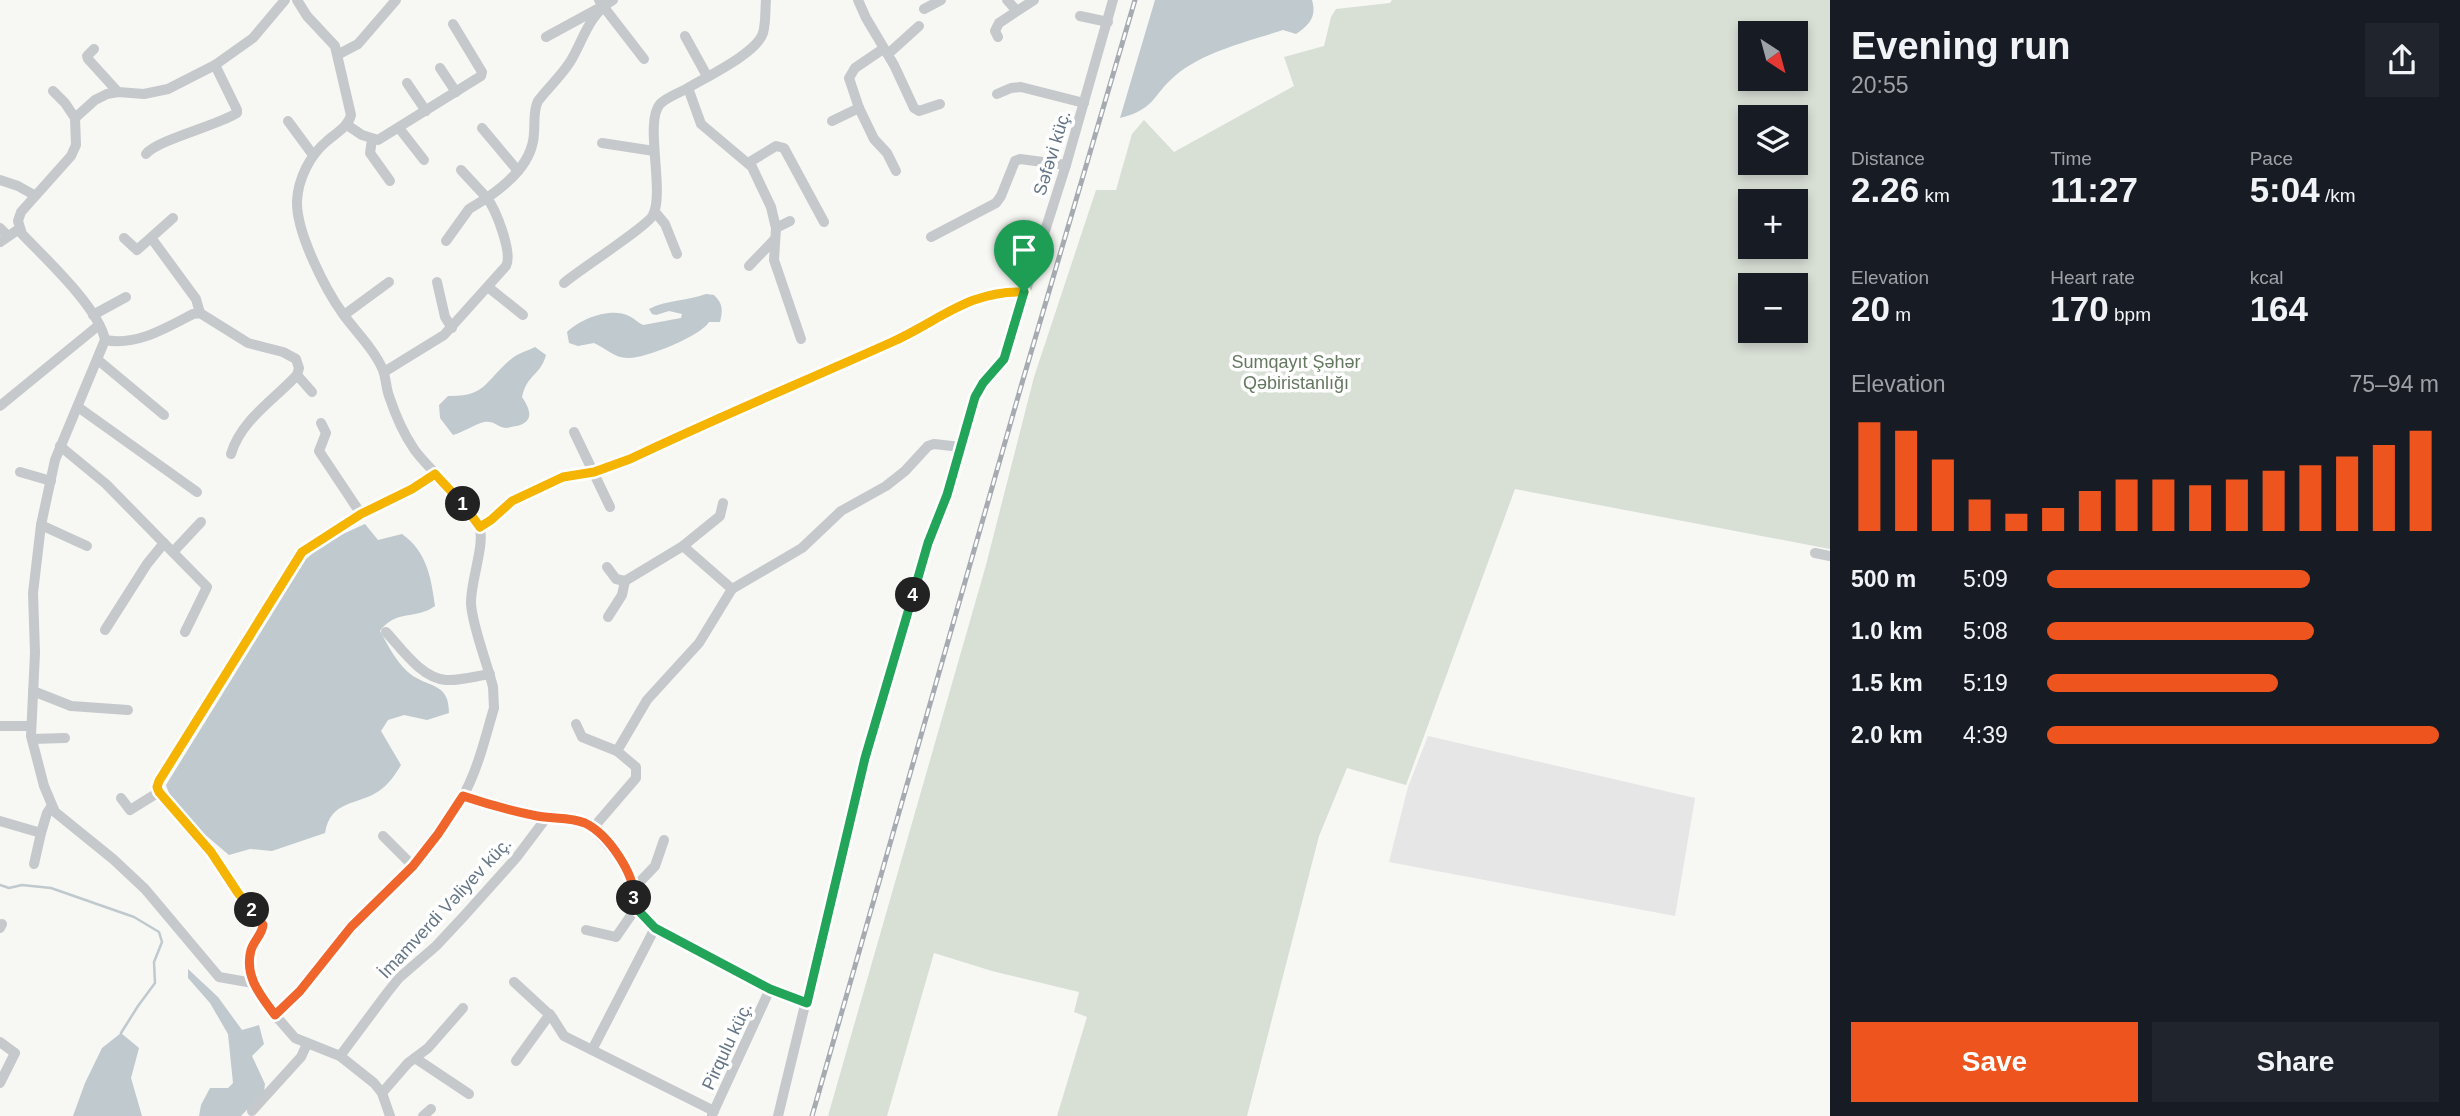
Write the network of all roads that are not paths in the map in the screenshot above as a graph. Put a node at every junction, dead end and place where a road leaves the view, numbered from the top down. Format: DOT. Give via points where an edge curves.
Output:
graph roads {
  1 [pos="285,0"];
  2 [pos="296,0"];
  3 [pos="396,0"];
  4 [pos="613,0"];
  5 [pos="766,0"];
  6 [pos="858,0"];
  7 [pos="942,0"];
  8 [pos="1007,0"];
  9 [pos="1034,0"];
  10 [pos="1113,0"];
  11 [pos="601,3"];
  12 [pos="924,9"];
  13 [pos="1016,10"];
  14 [pos="1080,16"];
  15 [pos="1108,22"];
  16 [pos="453,24"];
  17 [pos="919,26"];
  18 [pos="685,36"];
  19 [pos="546,37"];
  20 [pos="998,37"];
  21 [pos="94,49"];
  22 [pos="885,51"];
  23 [pos="339,54"];
  24 [pos="644,60"];
  25 [pos="215,65"];
  26 [pos="440,68"];
  27 [pos="707,76"];
  28 [pos="407,83"];
  29 [pos="688,88"];
  30 [pos="53,91"];
  31 [pos="118,92"];
  32 [pos="456,92"];
  33 [pos="997,94"];
  34 [pos="1084,103"];
  35 [pos="940,104"];
  36 [pos="859,108"];
  37 [pos="426,111"];
  38 [pos="75,118"];
  39 [pos="288,121"];
  40 [pos="832,121"];
  41 [pos="347,125"];
  42 [pos="399,128"];
  43 [pos="482,128"];
  44 [pos="372,141"];
  45 [pos="603,143"];
  46 [pos="654,151"];
  47 [pos="146,154"];
  48 [pos="313,155"];
  49 [pos="424,160"];
  50 [pos="748,163"];
  51 [pos="1066,165"];
  52 [pos="461,170"];
  53 [pos="518,171"];
  54 [pos="896,171"];
  55 [pos="0,180"];
  56 [pos="390,181"];
  57 [pos="34,195"];
  58 [pos="487,198"];
  59 [pos="655,212"];
  60 [pos="173,218"];
  61 [pos="790,221"];
  62 [pos="824,222"];
  63 [pos="776,228"];
  64 [pos="19,229"];
  65 [pos="3,235"];
  66 [pos="931,237"];
  67 [pos="124,238"];
  68 [pos="152,239"];
  69 [pos="774,240"];
  70 [pos="446,241"];
  71 [pos="677,254"];
  72 [pos="749,266"];
  73 [pos="389,282"];
  74 [pos="437,282"];
  75 [pos="564,283"];
  76 [pos="488,286"];
  77 [pos="1024,292"];
  78 [pos="126,297"];
  79 [pos="200,313"];
  80 [pos="344,315"];
  81 [pos="523,315"];
  82 [pos="97,320"];
  83 [pos="452,328"];
  84 [pos="801,339"];
  85 [pos="105,340"];
  86 [pos="98,360"];
  87 [pos="384,372"];
  88 [pos="297,375"];
  89 [pos="312,393"];
  90 [pos="0,406"];
  91 [pos="78,407"];
  92 [pos="164,415"];
  93 [pos="321,423"];
  94 [pos="574,432"];
  95 [pos="60,446"];
  96 [pos="961,447"];
  97 [pos="231,454"];
  98 [pos="20,472"];
  99 [pos="594,472"];
  100 [pos="435,474"];
  101 [pos="51,481"];
  102 [pos="197,492"];
  103 [pos="723,503"];
  104 [pos="610,507"];
  105 [pos="361,514"];
  106 [pos="201,522"];
  107 [pos="41,525"];
  108 [pos="480,527"];
  109 [pos="164,543"];
  110 [pos="87,546"];
  111 [pos="683,546"];
  112 [pos="173,552"];
  113 [pos="1815,553"];
  114 [pos="1830,556"];
  115 [pos="607,568"];
  116 [pos="625,581"];
  117 [pos="732,589"];
  118 [pos="608,617"];
  119 [pos="105,630"];
  120 [pos="185,632"];
  121 [pos="386,632"];
  122 [pos="490,674"];
  123 [pos="33,691"];
  124 [pos="128,710"];
  125 [pos="576,724"];
  126 [pos="0,726"];
  127 [pos="29,726"];
  128 [pos="65,738"];
  129 [pos="32,739"];
  130 [pos="617,751"];
  131 [pos="159,792"];
  132 [pos="463,796"];
  133 [pos="121,798"];
  134 [pos="51,807"];
  135 [pos="547,817"];
  136 [pos="0,821"];
  137 [pos="593,828"];
  138 [pos="41,833"];
  139 [pos="383,836"];
  140 [pos="664,839"];
  141 [pos="34,864"];
  142 [pos="413,866"];
  143 [pos="634,888"];
  144 [pos="636,908"];
  145 [pos="655,928"];
  146 [pos="586,930"];
  147 [pos="514,982"];
  148 [pos="253,983"];
  149 [pos="770,989"];
  150 [pos="807,1003"];
  151 [pos="463,1008"];
  152 [pos="550,1014"];
  153 [pos="275,1015"];
  154 [pos="0,1042"];
  155 [pos="307,1044"];
  156 [pos="592,1050"];
  157 [pos="340,1056"];
  158 [pos="415,1058"];
  159 [pos="516,1060"];
  160 [pos="0,1083"];
  161 [pos="382,1093"];
  162 [pos="469,1094"];
  163 [pos="252,1111"];
  164 [pos="713,1113"];
  165 [pos="390,1116"];
  166 [pos="778,1116"];
  1 -- 25 [label="street" via="253,38"];
  2 -- 23 [label="street"];
  3 -- 23 [label="street" via="358,44"];
  4 -- 11 [label="street"];
  5 -- 27 [label="street" via="759,41"];
  6 -- 22 [label="street"];
  7 -- 12 [label="street"];
  8 -- 13 [label="street"];
  9 -- 13 [label="street"];
  10 -- 15 [label="street, Səfəvi küç."];
  11 -- 19 [label="street"];
  11 -- 24 [label="street"];
  11 -- 53 [label="street" via="569,64 535,107 533,146"];
  13 -- 20 [label="street" via="995,27"];
  14 -- 15 [label="street"];
  15 -- 34 [label="street, Səfəvi küç."];
  16 -- 32 [label="street" via="482,72"];
  17 -- 22 [label="street"];
  18 -- 27 [label="street"];
  21 -- 31 [label="street" via="88,59"];
  22 -- 35 [label="street" via="914,108 919,111"];
  22 -- 36 [label="street" via="851,72"];
  23 -- 41 [label="street" via="351,107"];
  25 -- 31 [label="street" via="168,89 144,94"];
  25 -- 47 [label="street" via="237,113 155,146"];
  26 -- 32 [label="street"];
  27 -- 29 [label="street"];
  28 -- 37 [label="street"];
  29 -- 46 [label="street" via="658,106"];
  29 -- 50 [label="street" via="702,124"];
  30 -- 38 [label="street"];
  31 -- 38 [label="street" via="95,100"];
  32 -- 37 [label="street"];
  33 -- 34 [label="street" via="1021,87"];
  34 -- 51 [label="street, Səfəvi küç."];
  36 -- 40 [label="street"];
  36 -- 54 [label="street"];
  37 -- 42 [label="street"];
  38 -- 57 [label="street" via="76,145 71,156"];
  39 -- 48 [label="street"];
  41 -- 44 [label="street"];
  41 -- 48 [label="street"];
  42 -- 44 [label="street"];
  42 -- 49 [label="street"];
  43 -- 53 [label="street"];
  44 -- 56 [label="street" via="370,153"];
  45 -- 46 [label="street"];
  46 -- 59 [label="street"];
  48 -- 80 [label="street" via="298,189 298,216 313,257"];
  50 -- 62 [label="street" via="776,146 784,148"];
  50 -- 63 [label="street" via="771,207"];
  51 -- 66 [label="street" via="1015,161 996,203"];
  51 -- 77 [label="street, Səfəvi küç."];
  52 -- 58 [label="street"];
  53 -- 58 [label="street"];
  55 -- 57 [label="street"];
  57 -- 64 [label="street" via="21,212"];
  58 -- 70 [label="street" via="469,209"];
  58 -- 76 [label="street" via="509,260"];
  59 -- 71 [label="street"];
  59 -- 75 [label="street"];
  60 -- 68 [label="street"];
  61 -- 63 [label="street"];
  63 -- 69 [label="street"];
  64 -- 65 [label="street"];
  64 -- 82 [label="street"];
  67 -- 68 [label="street" via="137,250"];
  68 -- 79 [label="street" via="196,299"];
  69 -- 72 [label="street"];
  69 -- 84 [label="street" via="774,260"];
  73 -- 80 [label="street"];
  74 -- 83 [label="street"];
  76 -- 81 [label="street"];
  76 -- 83 [label="street"];
  77 -- 96 [label="street, Səfəvi küç." via="1006,353 979,389"];
  77 -- 99 [label="street" via="967,301 908,334"];
  78 -- 82 [label="street"];
  79 -- 85 [label="street" via="137,339"];
  79 -- 88 [label="street" via="248,343 291,355 299,363"];
  80 -- 87 [label="street"];
  82 -- 85 [label="street"];
  82 -- 90 [label="street"];
  83 -- 87 [label="street"];
  85 -- 86 [label="street"];
  86 -- 91 [label="street"];
  86 -- 92 [label="street"];
  87 -- 100 [label="street" via="403,430"];
  88 -- 89 [label="street"];
  88 -- 97 [label="street" via="248,422"];
  91 -- 95 [label="street"];
  91 -- 102 [label="street"];
  93 -- 105 [label="street" via="326,433 319,451"];
  94 -- 99 [label="street"];
  95 -- 101 [label="street"];
  95 -- 109 [label="street" via="106,484"];
  96 -- 117 [label="street" via="928,446 905,471 841,511 803,548"];
  96 -- 150 [label="street, Səfəvi küç." via="865,758"];
  98 -- 101 [label="street"];
  99 -- 104 [label="street"];
  99 -- 108 [label="street" via="563,477 512,501"];
  100 -- 105 [label="street"];
  100 -- 108 [label="street"];
  101 -- 107 [label="street"];
  103 -- 111 [label="street" via="720,516"];
  105 -- 131 [label="street" via="313,543 294,562 159,781"];
  106 -- 112 [label="street"];
  107 -- 110 [label="street"];
  107 -- 123 [label="street" via="34,581"];
  108 -- 122 [label="street" via="471,602"];
  109 -- 112 [label="street"];
  109 -- 119 [label="street"];
  111 -- 116 [label="street"];
  111 -- 117 [label="street"];
  112 -- 120 [label="street" via="206,587"];
  113 -- 114 [label="street"];
  115 -- 116 [label="street" via="616,579"];
  116 -- 118 [label="street"];
  117 -- 130 [label="street" via="699,643 647,700"];
  121 -- 122 [label="street" via="416,664 441,679"];
  122 -- 132 [label="street" via="494,708"];
  123 -- 124 [label="street" via="71,706"];
  123 -- 127 [label="street"];
  125 -- 130 [label="street" via="582,737"];
  126 -- 127 [label="street"];
  127 -- 129 [label="street"];
  128 -- 129 [label="street"];
  129 -- 134 [label="street"];
  130 -- 137 [label="street" via="636,767 636,779"];
  131 -- 133 [label="street" via="130,810"];
  131 -- 148 [label="street" via="206,845 263,925 251,951"];
  132 -- 135 [label="street"];
  132 -- 142 [label="street"];
  134 -- 138 [label="street"];
  134 -- 148 [label="street" via="145,889 219,977"];
  135 -- 137 [label="street" via="576,820"];
  135 -- 157 [label="street, İmamverdi Vəliyev küç." via="464,916 399,978"];
  136 -- 138 [label="street"];
  137 -- 143 [label="street" via="621,860"];
  138 -- 141 [label="street"];
  139 -- 142 [label="street"];
  140 -- 143 [label="street" via="654,866"];
  142 -- 153 [label="street" via="351,927"];
  143 -- 144 [label="street"];
  144 -- 145 [label="street"];
  144 -- 146 [label="street" via="616,937"];
  145 -- 149 [label="street"];
  145 -- 156 [label="street"];
  147 -- 152 [label="street"];
  148 -- 153 [label="street"];
  149 -- 150 [label="street"];
  149 -- 164 [label="street, Pirqulu küç."];
  150 -- 166 [label="street, Səfəvi küç."];
  151 -- 158 [label="street"];
  152 -- 156 [label="street" via="564,1036"];
  152 -- 159 [label="street"];
  153 -- 155 [label="street" via="295,1038"];
  154 -- 160 [label="street" via="15,1053"];
  155 -- 157 [label="street"];
  155 -- 163 [label="street" via="302,1057"];
  156 -- 164 [label="street"];
  157 -- 161 [label="street"];
  158 -- 161 [label="street"];
  158 -- 162 [label="street"];
  161 -- 165 [label="street"];
}
